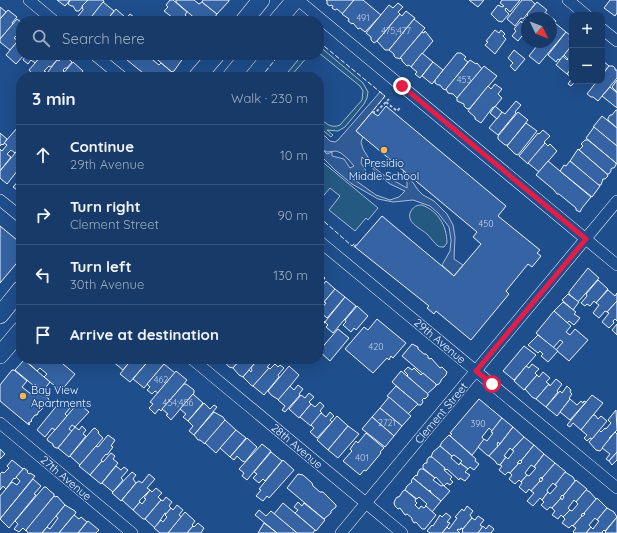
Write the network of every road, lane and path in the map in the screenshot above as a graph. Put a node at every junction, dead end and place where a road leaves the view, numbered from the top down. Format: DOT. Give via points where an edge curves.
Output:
graph roads {
  1 [pos="29,0"];
  2 [pos="261,0"];
  3 [pos="295,0"];
  4 [pos="298,0"];
  5 [pos="568,0"];
  6 [pos="582,12"];
  7 [pos="48,16"];
  8 [pos="248,16"];
  9 [pos="281,16"];
  10 [pos="317,16"];
  11 [pos="324,22"];
  12 [pos="605,31"];
  13 [pos="617,41"];
  14 [pos="101,60"];
  15 [pos="212,60"];
  16 [pos="245,60"];
  17 [pos="116,72"];
  18 [pos="201,72"];
  19 [pos="235,72"];
  20 [pos="389,99"];
  21 [pos="386,102"];
  22 [pos="400,108"];
  23 [pos="372,112"];
  24 [pos="358,174"];
  25 [pos="353,179"];
  26 [pos="0,200"];
  27 [pos="617,201"];
  28 [pos="16,213"];
  29 [pos="586,239"];
  30 [pos="324,244"];
  31 [pos="356,244"];
  32 [pos="354,248"];
  33 [pos="617,265"];
  34 [pos="16,295"];
  35 [pos="0,315"];
  36 [pos="16,336"];
  37 [pos="0,355"];
  38 [pos="198,364"];
  39 [pos="476,371"];
  40 [pos="0,423"];
  41 [pos="617,488"];
  42 [pos="366,503"];
  43 [pos="132,533"];
  44 [pos="341,533"];
  45 [pos="402,533"];
  1 -- 7 [label="street"];
  2 -- 8 [label="main road"];
  3 -- 9 [label="main road"];
  4 -- 10 [label="street"];
  5 -- 6 [label="street"];
  11 -- 29 [label="street"];
  12 -- 13 [label="street"];
  14 -- 17 [label="street"];
  15 -- 18 [label="main road"];
  16 -- 19 [label="main road"];
  20 -- 21 [label="path"];
  21 -- 22 [label="path" via="397,112"];
  21 -- 23 [label="path" via="376,112"];
  24 -- 25 [label="path"];
  26 -- 28 [label="street"];
  27 -- 29 [label="street, Clement Street"];
  29 -- 33 [label="street"];
  29 -- 39 [label="street, Clement Street"];
  30 -- 39 [label="street, 29th Avenue"];
  31 -- 32 [label="path"];
  34 -- 35 [label="main road"];
  36 -- 37 [label="main road"];
  38 -- 42 [label="street, 28th Avenue"];
  39 -- 41 [label="street, 29th Avenue"];
  39 -- 42 [label="street, Clement Street"];
  40 -- 43 [label="street, 27th Avenue"];
  42 -- 44 [label="street, Clement Street"];
  42 -- 45 [label="street, 28th Avenue"];
}
